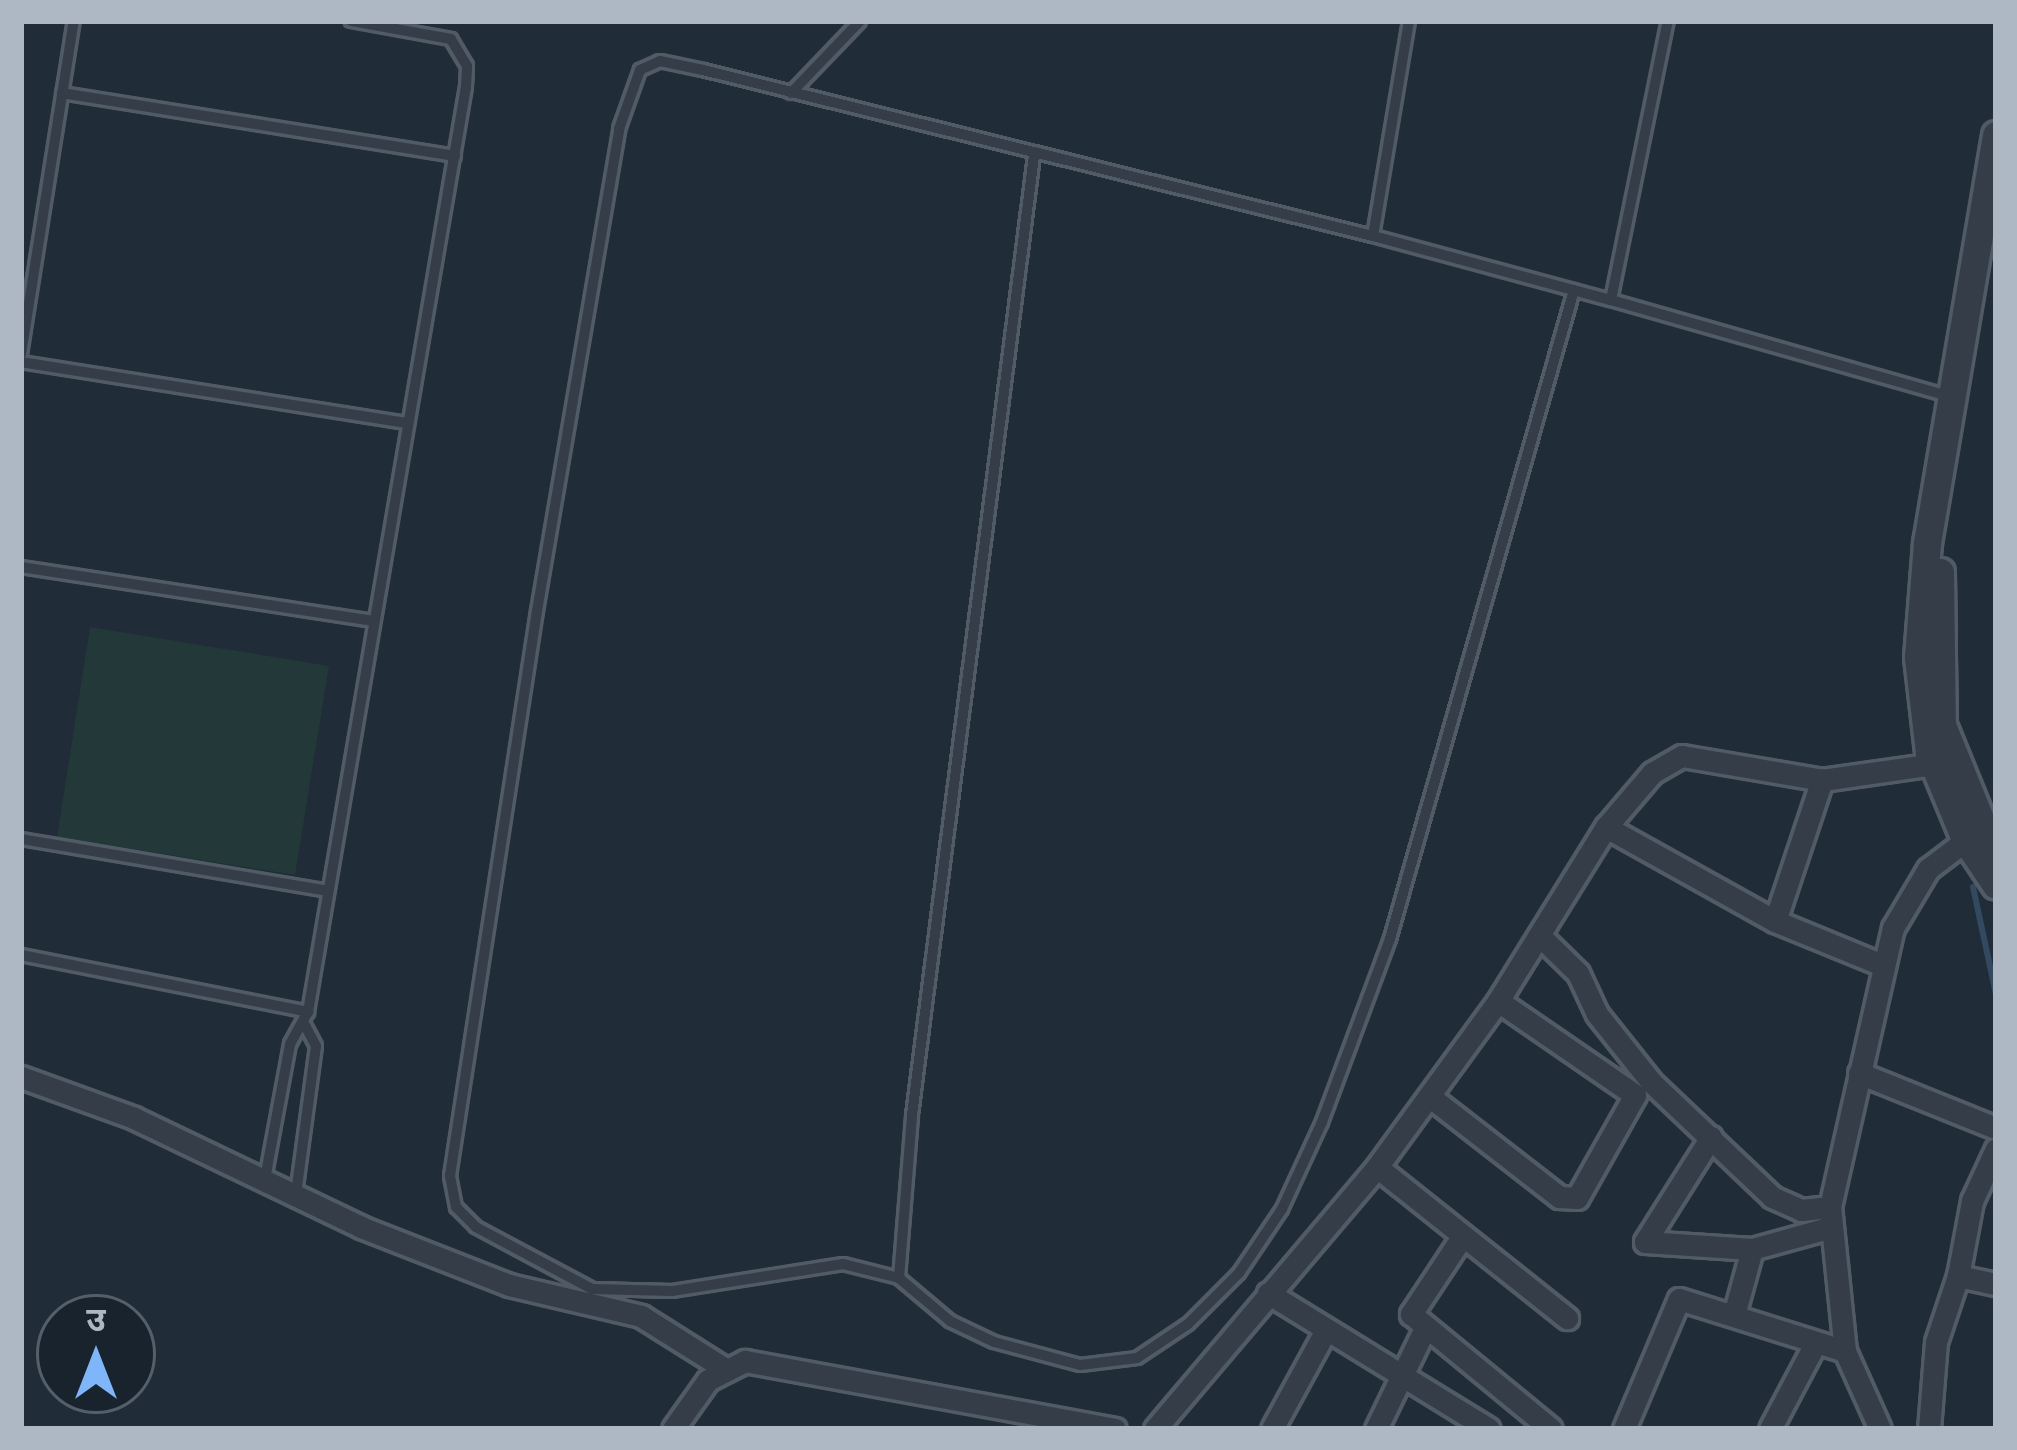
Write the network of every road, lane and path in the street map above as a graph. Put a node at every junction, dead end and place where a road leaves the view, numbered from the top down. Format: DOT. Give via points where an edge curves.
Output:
graph roads {
  1 [pos="74,21"];
  2 [pos="351,21"];
  3 [pos="860,21"];
  4 [pos="1409,21"];
  5 [pos="1668,21"];
  6 [pos="62,93"];
  7 [pos="791,93"];
  8 [pos="1996,135"];
  9 [pos="455,156"];
  10 [pos="1034,156"];
  11 [pos="1996,224"];
  12 [pos="1373,236"];
  13 [pos="1574,290"];
  14 [pos="1611,300"];
  15 [pos="21,358"];
  16 [pos="1951,397"];
  17 [pos="406,424"];
  18 [pos="21,567"];
  19 [pos="372,621"];
  20 [pos="1935,764"];
  21 [pos="1822,780"];
  22 [pos="1606,827"];
  23 [pos="21,839"];
  24 [pos="1987,847"];
  25 [pos="1996,885"];
  26 [pos="327,891"];
  27 [pos="1774,922"];
  28 [pos="1539,935"];
  29 [pos="21,955"];
  30 [pos="1880,964"];
  31 [pos="1498,1001"];
  32 [pos="306,1019"];
  33 [pos="1859,1073"];
  34 [pos="21,1077"];
  35 [pos="1429,1096"];
  36 [pos="1996,1127"];
  37 [pos="1711,1137"];
  38 [pos="1996,1149"];
  39 [pos="1377,1167"];
  40 [pos="266,1179"];
  41 [pos="296,1194"];
  42 [pos="1831,1217"];
  43 [pos="1460,1240"];
  44 [pos="1752,1250"];
  45 [pos="1958,1276"];
  46 [pos="899,1278"];
  47 [pos="1996,1284"];
  48 [pos="1268,1293"];
  49 [pos="1734,1315"];
  50 [pos="1568,1318"];
  51 [pos="1326,1330"];
  52 [pos="1424,1330"];
  53 [pos="1815,1344"];
  54 [pos="1845,1351"];
  55 [pos="722,1367"];
  56 [pos="1400,1378"];
  57 [pos="1009,1418"];
  58 [pos="673,1429"];
  59 [pos="1114,1429"];
  60 [pos="1155,1429"];
  61 [pos="1272,1429"];
  62 [pos="1376,1429"];
  63 [pos="1489,1429"];
  64 [pos="1551,1429"];
  65 [pos="1624,1429"];
  66 [pos="1770,1429"];
  67 [pos="1880,1429"];
  68 [pos="1929,1429"];
  1 -- 6 [label="lane"];
  2 -- 9 [label="lane" via="451,38 466,87"];
  3 -- 7 [label="lane"];
  4 -- 12 [label="lane"];
  5 -- 14 [label="lane"];
  6 -- 9 [label="lane"];
  6 -- 15 [label="lane"];
  7 -- 10 [label="lane"];
  7 -- 46 [label="lane" via="660,61 640,70 626,93 449,1176 457,1207 476,1227 592,1289 673,1291 843,1264"];
  8 -- 16 [label="street"];
  9 -- 17 [label="lane"];
  10 -- 12 [label="lane"];
  10 -- 46 [label="lane" via="912,1115"];
  11 -- 24 [label="street" via="1938,583 1942,725"];
  12 -- 13 [label="lane"];
  13 -- 14 [label="lane"];
  13 -- 46 [label="lane" via="1390,939 1322,1123 1282,1209 1239,1273 1188,1324 1137,1358 1080,1365 980,1335"];
  14 -- 16 [label="lane"];
  15 -- 17 [label="lane"];
  16 -- 20 [label="street" via="1919,615 1922,724"];
  17 -- 19 [label="lane"];
  18 -- 19 [label="lane"];
  19 -- 26 [label="lane"];
  20 -- 21 [label="street"];
  20 -- 24 [label="street"];
  21 -- 22 [label="street" via="1682,756 1652,772"];
  21 -- 27 [label="street"];
  22 -- 27 [label="street"];
  22 -- 28 [label="street"];
  23 -- 26 [label="lane"];
  24 -- 25 [label="street"];
  24 -- 30 [label="street" via="1909,896"];
  26 -- 32 [label="lane"];
  27 -- 30 [label="street"];
  28 -- 31 [label="street"];
  28 -- 37 [label="street" via="1577,973 1651,1082"];
  29 -- 32 [label="lane"];
  30 -- 33 [label="street"];
  31 -- 35 [label="street"];
  31 -- 35 [label="street" via="1634,1095 1577,1198 1559,1197"];
  32 -- 40 [label="lane" via="290,1044"];
  32 -- 41 [label="lane" via="316,1046"];
  33 -- 36 [label="street"];
  33 -- 42 [label="street"];
  34 -- 40 [label="street"];
  35 -- 39 [label="street"];
  37 -- 42 [label="street" via="1788,1207"];
  37 -- 44 [label="street" via="1646,1242"];
  38 -- 45 [label="street" via="1972,1201"];
  39 -- 43 [label="street"];
  39 -- 48 [label="street"];
  40 -- 41 [label="street"];
  41 -- 55 [label="street" via="509,1286 641,1316"];
  42 -- 44 [label="street"];
  42 -- 54 [label="street"];
  43 -- 50 [label="street"];
  43 -- 52 [label="street" via="1413,1307"];
  44 -- 49 [label="street"];
  45 -- 47 [label="street"];
  45 -- 68 [label="street" via="1936,1342"];
  48 -- 51 [label="street"];
  48 -- 60 [label="street"];
  49 -- 53 [label="street"];
  49 -- 65 [label="street" via="1679,1299"];
  51 -- 56 [label="street"];
  51 -- 61 [label="street"];
  52 -- 56 [label="street"];
  52 -- 64 [label="street"];
  53 -- 54 [label="street"];
  53 -- 66 [label="street"];
  54 -- 67 [label="street"];
  55 -- 57 [label="street" via="745,1360"];
  55 -- 58 [label="street"];
  56 -- 62 [label="street"];
  56 -- 63 [label="street"];
  57 -- 59 [label="street"];
}
